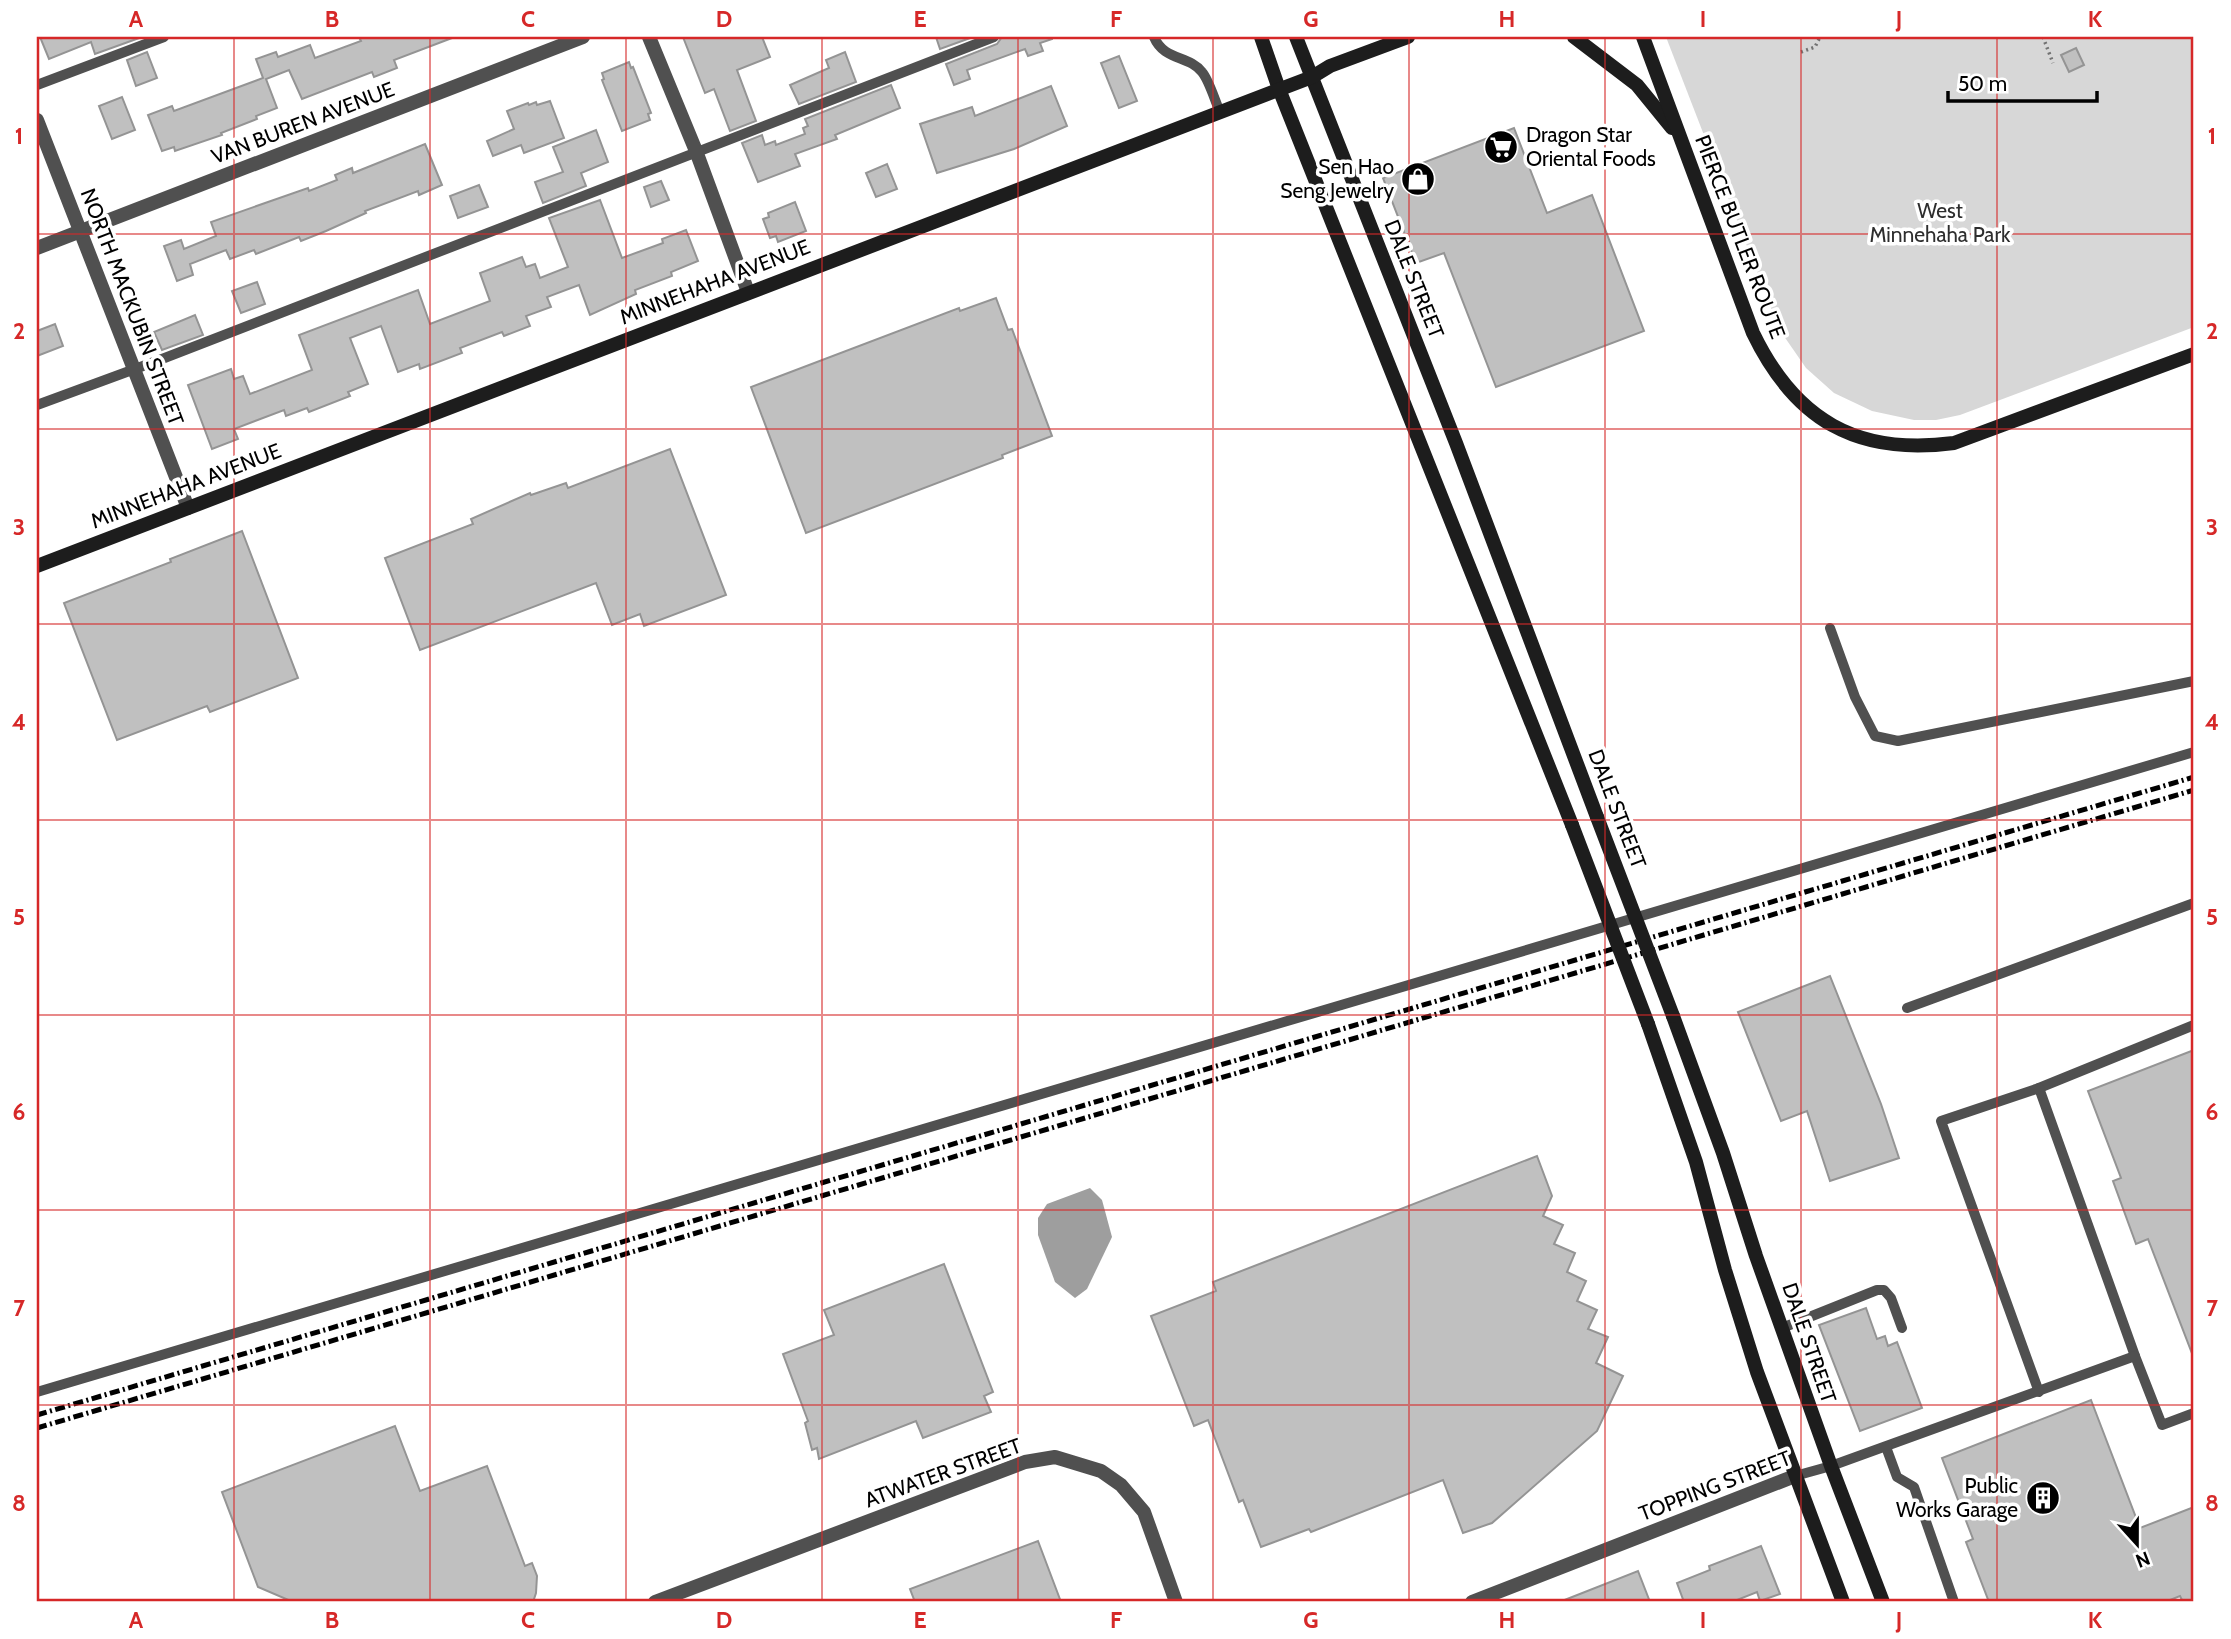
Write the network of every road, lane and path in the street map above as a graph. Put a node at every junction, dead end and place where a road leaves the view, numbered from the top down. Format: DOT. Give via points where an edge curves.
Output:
graph roads {
  1 [pos="164,37"];
  2 [pos="583,37"];
  3 [pos="649,37"];
  4 [pos="994,37"];
  5 [pos="1154,37"];
  6 [pos="1261,37"];
  7 [pos="1296,37"];
  8 [pos="1408,37"];
  9 [pos="1573,37"];
  10 [pos="1643,37"];
  11 [pos="1820,37"];
  12 [pos="2043,37"];
  13 [pos="1801,52"];
  14 [pos="2053,63"];
  15 [pos="1312,77"];
  16 [pos="37,85"];
  17 [pos="1279,89"];
  18 [pos="1220,112"];
  19 [pos="37,120"];
  20 [pos="1678,135"];
  21 [pos="696,151"];
  22 [pos="80,231"];
  23 [pos="37,248"];
  24 [pos="748,292"];
  25 [pos="2194,354"];
  26 [pos="133,369"];
  27 [pos="37,405"];
  28 [pos="188,508"];
  29 [pos="37,566"];
  30 [pos="1830,628"];
  31 [pos="2194,681"];
  32 [pos="2194,752"];
  33 [pos="2194,903"];
  34 [pos="1907,1008"];
  35 [pos="2194,1025"];
  36 [pos="2039,1088"];
  37 [pos="1782,1328"];
  38 [pos="1902,1328"];
  39 [pos="2135,1356"];
  40 [pos="37,1392"];
  41 [pos="2039,1392"];
  42 [pos="2194,1413"];
  43 [pos="1886,1447"];
  44 [pos="1831,1466"];
  45 [pos="1795,1476"];
  46 [pos="655,1602"];
  47 [pos="1176,1602"];
  48 [pos="1472,1602"];
  49 [pos="1843,1602"];
  50 [pos="1883,1602"];
  51 [pos="1954,1602"];
  1 -- 16 [label="lane"];
  2 -- 22 [label="street, VAN BUREN AVENUE"];
  3 -- 21 [label="street"];
  4 -- 21 [label="lane"];
  5 -- 18 [label="lane" via="1170,56 1202,72"];
  6 -- 17 [label="main road"];
  7 -- 15 [label="main road, DALE STREET"];
  8 -- 15 [label="main road, MINNEHAHA AVENUE"];
  9 -- 20 [label="main road" via="1637,85"];
  10 -- 20 [label="main road, PIERCE BUTLER ROUTE"];
  11 -- 13 [label="path" via="1815,47"];
  12 -- 14 [label="path"];
  15 -- 17 [label="main road, MINNEHAHA AVENUE"];
  15 -- 37 [label="main road, DALE STREET, bridge" via="1673,1016"];
  17 -- 18 [label="main road, MINNEHAHA AVENUE"];
  17 -- 45 [label="main road, bridge" via="1648,1024 1696,1162 1757,1372"];
  18 -- 24 [label="main road, MINNEHAHA AVENUE"];
  19 -- 22 [label="street, NORTH MACKUBIN STREET"];
  20 -- 25 [label="main road, PIERCE BUTLER ROUTE" via="1767,362 1809,411 1854,436 1903,446 1954,443"];
  21 -- 24 [label="street"];
  21 -- 26 [label="lane"];
  22 -- 23 [label="street, VAN BUREN AVENUE"];
  22 -- 26 [label="street, NORTH MACKUBIN STREET"];
  24 -- 28 [label="main road, MINNEHAHA AVENUE"];
  26 -- 27 [label="lane"];
  26 -- 28 [label="street, NORTH MACKUBIN STREET"];
  28 -- 29 [label="main road, MINNEHAHA AVENUE"];
  30 -- 31 [label="lane" via="1875,736 1898,741"];
  32 -- 40 [label="lane"];
  33 -- 34 [label="lane"];
  35 -- 36 [label="lane"];
  36 -- 39 [label="lane"];
  36 -- 41 [label="lane" via="1941,1121"];
  37 -- 38 [label="lane" via="1884,1290"];
  37 -- 44 [label="main road, DALE STREET"];
  39 -- 41 [label="lane, TOPPING STREET"];
  39 -- 42 [label="lane" via="2162,1425"];
  41 -- 43 [label="lane, TOPPING STREET"];
  43 -- 44 [label="lane, TOPPING STREET"];
  43 -- 51 [label="lane" via="1896,1477 1914,1487"];
  44 -- 45 [label="lane, TOPPING STREET"];
  44 -- 50 [label="main road, DALE STREET"];
  45 -- 48 [label="street, TOPPING STREET"];
  45 -- 49 [label="main road"];
  46 -- 47 [label="street, ATWATER STREET" via="1026,1462 1055,1457 1101,1471 1121,1485 1144,1512"];
}
